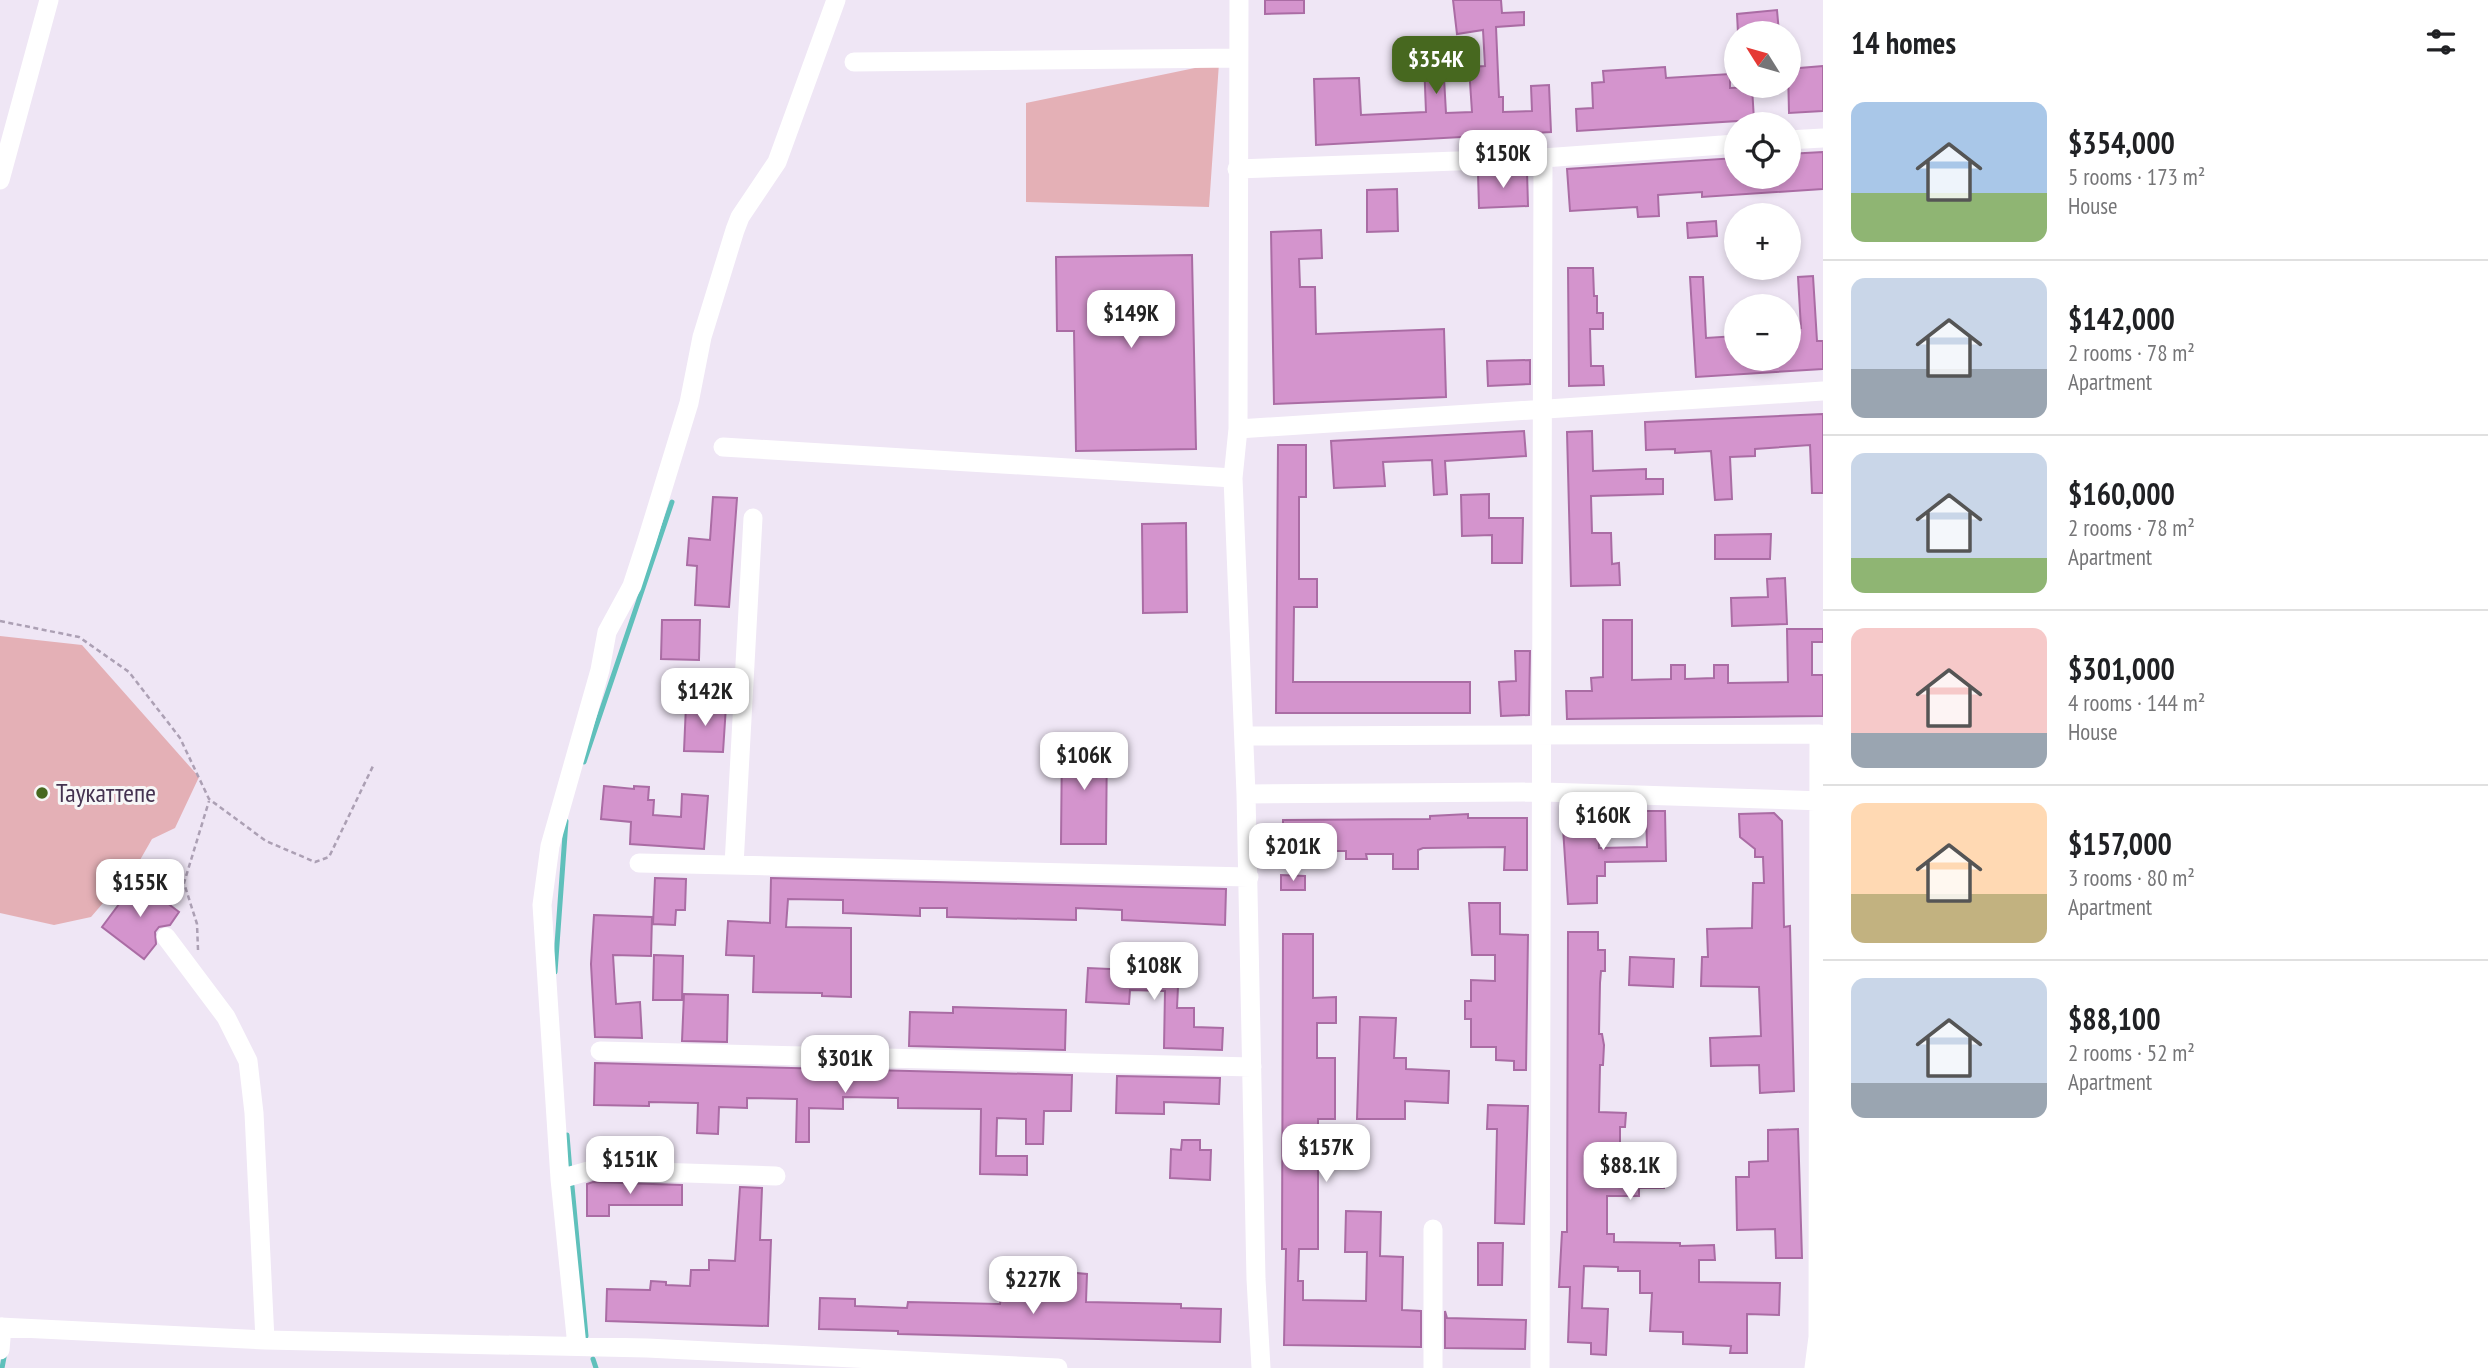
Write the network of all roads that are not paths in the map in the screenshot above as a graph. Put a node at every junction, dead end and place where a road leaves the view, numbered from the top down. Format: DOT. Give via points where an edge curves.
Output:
graph roads {
  1 [pos="49,0"];
  2 [pos="835,0"];
  3 [pos="1238,0"];
  4 [pos="1238,58"];
  5 [pos="854,62"];
  6 [pos="1823,138"];
  7 [pos="1801,139"];
  8 [pos="1724,145"];
  9 [pos="1543,158"];
  10 [pos="1237,169"];
  11 [pos="0,180"];
  12 [pos="1823,391"];
  13 [pos="1543,408"];
  14 [pos="1238,429"];
  15 [pos="723,447"];
  16 [pos="1233,478"];
  17 [pos="752,517"];
  18 [pos="1543,734"];
  19 [pos="1244,736"];
  20 [pos="1544,792"];
  21 [pos="1246,794"];
  22 [pos="1821,801"];
  23 [pos="639,863"];
  24 [pos="734,865"];
  25 [pos="1248,877"];
  26 [pos="166,937"];
  27 [pos="600,1051"];
  28 [pos="1252,1067"];
  29 [pos="1821,1117"];
  30 [pos="776,1176"];
  31 [pos="560,1180"];
  32 [pos="1433,1229"];
  33 [pos="1,1327"];
  34 [pos="265,1340"];
  35 [pos="577,1346"];
  36 [pos="0,1350"];
  37 [pos="1058,1368"];
  38 [pos="1261,1368"];
  39 [pos="1433,1368"];
  40 [pos="1540,1368"];
  41 [pos="1814,1368"];
  1 -- 11 [label="street"];
  2 -- 31 [label="street" via="777,162 735,230 647,540 632,586 607,632 550,846 542,920"];
  3 -- 4 [label="street"];
  4 -- 5 [label="street"];
  4 -- 10 [label="street"];
  6 -- 7 [label="street"];
  8 -- 9 [label="street"];
  9 -- 10 [label="street"];
  9 -- 13 [label="street"];
  10 -- 14 [label="street"];
  12 -- 13 [label="street"];
  13 -- 14 [label="street"];
  13 -- 18 [label="street"];
  14 -- 16 [label="street"];
  15 -- 16 [label="street"];
  16 -- 19 [label="street"];
  17 -- 24 [label="street"];
  18 -- 19 [label="street"];
  18 -- 20 [label="street"];
  18 -- 22 [label="street" via="1819,734"];
  19 -- 21 [label="street"];
  20 -- 21 [label="street"];
  20 -- 22 [label="street"];
  20 -- 40 [label="street"];
  21 -- 25 [label="street"];
  22 -- 29 [label="street"];
  23 -- 24 [label="street"];
  24 -- 25 [label="street"];
  25 -- 28 [label="street"];
  26 -- 34 [label="street" via="226,1017 248,1061"];
  27 -- 28 [label="street"];
  28 -- 38 [label="street"];
  29 -- 41 [label="street"];
  30 -- 31 [label="street" via="592,1170"];
  31 -- 35 [label="street"];
  32 -- 39 [label="street"];
  33 -- 34 [label="street"];
  33 -- 36 [label="street"];
  34 -- 35 [label="street"];
  35 -- 37 [label="street"];
}
